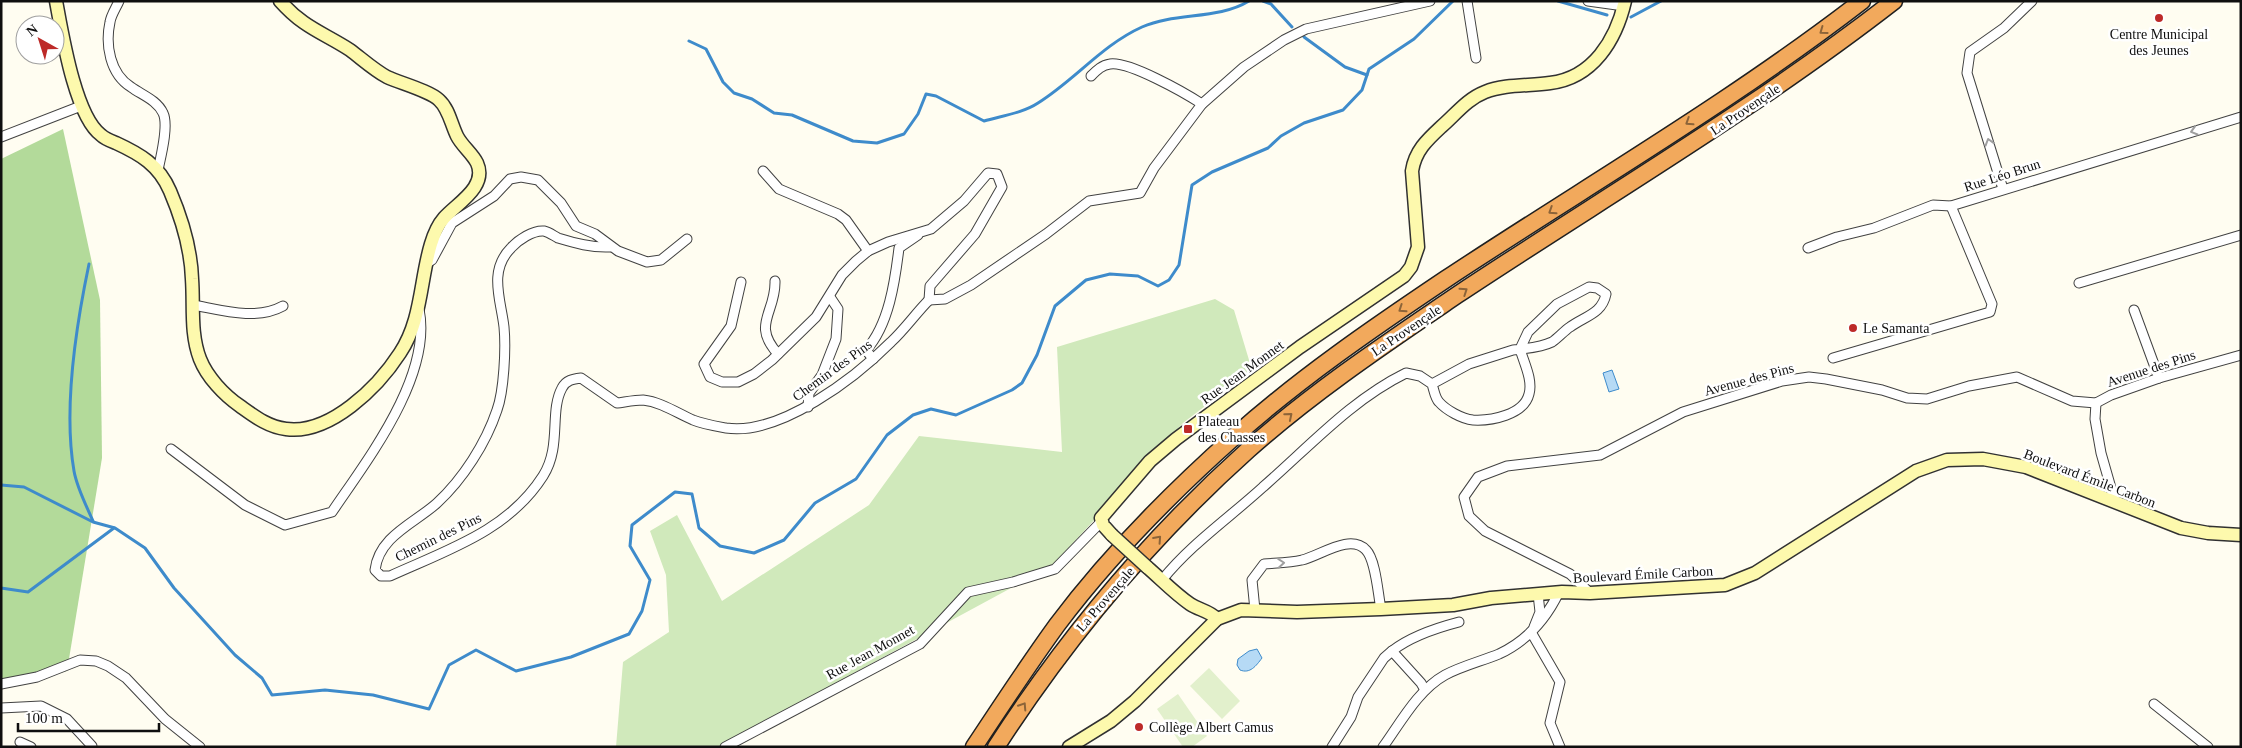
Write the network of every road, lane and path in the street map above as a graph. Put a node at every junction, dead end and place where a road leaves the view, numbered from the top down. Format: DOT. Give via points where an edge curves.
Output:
graph roads {
  1 [pos="56,1"];
  2 [pos="119,1"];
  3 [pos="280,1"];
  4 [pos="1430,1"];
  5 [pos="1467,1"];
  6 [pos="1588,1"];
  7 [pos="1862,1"];
  8 [pos="1894,1"];
  9 [pos="2032,1"];
  10 [pos="1625,4"];
  11 [pos="1476,58"];
  12 [pos="1091,76"];
  13 [pos="1202,104"];
  14 [pos="81,106"];
  15 [pos="2241,117"];
  16 [pos="1,137"];
  17 [pos="158,170"];
  18 [pos="763,171"];
  19 [pos="2002,189"];
  20 [pos="1951,206"];
  21 [pos="922,232"];
  22 [pos="2241,235"];
  23 [pos="687,238"];
  24 [pos="610,246"];
  25 [pos="1808,248"];
  26 [pos="868,251"];
  27 [pos="426,264"];
  28 [pos="775,281"];
  29 [pos="741,282"];
  30 [pos="2079,283"];
  31 [pos="830,297"];
  32 [pos="929,300"];
  33 [pos="193,305"];
  34 [pos="283,306"];
  35 [pos="419,309"];
  36 [pos="2134,310"];
  37 [pos="1520,349"];
  38 [pos="778,354"];
  39 [pos="2241,355"];
  40 [pos="1833,358"];
  41 [pos="873,359"];
  42 [pos="2159,378"];
  43 [pos="1432,384"];
  44 [pos="2096,403"];
  45 [pos="808,406"];
  46 [pos="171,449"];
  47 [pos="2115,502"];
  48 [pos="1101,522"];
  49 [pos="2241,535"];
  50 [pos="1162,580"];
  51 [pos="1559,592"];
  52 [pos="1590,593"];
  53 [pos="1538,594"];
  54 [pos="1381,609"];
  55 [pos="1255,610"];
  56 [pos="1218,619"];
  57 [pos="1459,622"];
  58 [pos="1532,632"];
  59 [pos="1392,651"];
  60 [pos="1,684"];
  61 [pos="1425,690"];
  62 [pos="2154,704"];
  63 [pos="1,708"];
  64 [pos="20,742"];
  65 [pos="92,746"];
  66 [pos="31,747"];
  67 [pos="200,747"];
  68 [pos="726,747"];
  69 [pos="974,747"];
  70 [pos="996,747"];
  71 [pos="1069,747"];
  72 [pos="1332,747"];
  73 [pos="1383,747"];
  74 [pos="1560,747"];
  75 [pos="2208,747"];
  1 -- 14 [label="street"];
  2 -- 17 [label="street" via="110,22 109,52 117,74 129,86 153,100 164,114"];
  3 -- 27 [label="street" via="305,26 348,49 382,74 438,98 458,138 478,165 477,181 471,192 434,232"];
  4 -- 13 [label="street" via="1296,33 1244,67"];
  5 -- 11 [label="street"];
  6 -- 10 [label="street"];
  7 -- 69 [label="highway, La Provençale, one-way" via="1747,84 1363,335 1242,430 1165,503 1103,570 1058,624"];
  70 -- 8 [label="highway, La Provençale, one-way" via="1074,634 1180,515 1248,449 1373,352 1758,101"];
  19 -- 9 [label="street, one-way" via="1967,73 1970,52 2004,28"];
  10 -- 48 [label="street, Rue Jean Monnet" via="1609,44 1596,61 1583,70 1552,83 1487,91 1466,103 1428,138 1414,159 1412,170 1418,247 1404,276 1300,347 1176,439 1143,468 1103,514"];
  12 -- 13 [label="street" via="1112,63 1149,75"];
  13 -- 32 [label="street" via="1154,168 1140,193 1089,201 971,285 945,298"];
  14 -- 16 [label="street"];
  14 -- 17 [label="street" via="100,135 147,159"];
  15 -- 19 [label="street, Rue Léo Brun, one-way"];
  17 -- 33 [label="street" via="172,196 190,254"];
  18 -- 26 [label="street" via="779,189 846,220"];
  19 -- 20 [label="street, Rue Léo Brun"];
  20 -- 25 [label="street" via="1933,205 1874,228"];
  20 -- 40 [label="street, Rue Léo Brun" via="1992,304 1990,312"];
  21 -- 26 [label="street"];
  21 -- 32 [label="street" via="932,229 964,201 988,173 997,174 1002,187 994,203 975,234 930,286"];
  21 -- 41 [label="street" via="899,248 892,294 875,340 866,350"];
  22 -- 30 [label="street"];
  23 -- 24 [label="street" via="661,260 648,262"];
  24 -- 27 [label="street" via="595,234 576,226 561,203 538,180 521,177 510,179 494,196 452,223 432,260"];
  24 -- 45 [label="street, Chemin des Pins" via="586,245 544,232 519,240 505,255 497,283 505,343 497,409 474,455 455,482 438,502 404,527 384,547 376,559 375,570 381,576 390,576 470,540 514,510 536,487 549,466 559,396 562,387 572,379 581,378 617,403 642,400 656,403 695,421 730,428 767,424"];
  26 -- 31 [label="street" via="842,275"];
  27 -- 35 [label="street"];
  28 -- 38 [label="street" via="764,334"];
  29 -- 38 [label="street" via="730,326 704,364 710,377 722,382 738,382 754,374"];
  31 -- 38 [label="street" via="816,317"];
  31 -- 45 [label="street" via="838,309 836,339 822,375 809,393"];
  32 -- 41 [label="street, Chemin des Pins"];
  33 -- 34 [label="street" via="259,314"];
  33 -- 35 [label="street" via="195,345 206,372 233,402 256,418 286,429 316,425 333,418 366,394 401,352"];
  35 -- 46 [label="street" via="422,320 418,355 392,422 332,512 285,525 245,505"];
  36 -- 42 [label="street"];
  37 -- 37 [label="street" via="1528,332 1557,304 1589,286 1606,294 1604,304 1593,315 1571,326 1551,342"];
  37 -- 43 [label="street" via="1469,364"];
  37 -- 43 [label="street" via="1531,383 1529,396 1512,412 1494,419 1471,420 1448,410 1437,400"];
  39 -- 42 [label="street, Avenue des Pins"];
  41 -- 45 [label="street, Chemin des Pins"];
  42 -- 44 [label="street, Avenue des Pins"];
  43 -- 50 [label="street" via="1420,376 1406,373 1362,399 1243,506 1212,528"];
  44 -- 47 [label="street" via="2095,419"];
  44 -- 52 [label="street, Avenue des Pins" via="2072,401 2017,377 1969,386 1927,400 1809,377 1782,381 1683,412 1600,454 1507,466 1478,477 1464,497 1469,516 1486,531 1570,574"];
  47 -- 49 [label="street, Boulevard Émile Carbon" via="2181,528"];
  47 -- 52 [label="street, Boulevard Émile Carbon" via="2026,467 1983,459 1948,460 1916,472 1755,573 1724,585"];
  48 -- 50 [label="street, bridge"];
  48 -- 68 [label="street, Rue Jean Monnet" via="1055,569 968,592 920,644"];
  50 -- 56 [label="street" via="1190,604"];
  51 -- 52 [label="street, Boulevard Émile Carbon"];
  51 -- 53 [label="street, Boulevard Émile Carbon"];
  51 -- 58 [label="street" via="1549,613"];
  53 -- 54 [label="street, Boulevard Émile Carbon"];
  53 -- 58 [label="street" via="1540,612"];
  54 -- 55 [label="street, Boulevard Émile Carbon"];
  55 -- 54 [label="street, one-way" via="1252,580 1264,564 1301,561 1342,544 1366,549 1372,558"];
  55 -- 56 [label="street, Boulevard Émile Carbon" via="1231,612"];
  56 -- 71 [label="street" via="1135,701"];
  57 -- 59 [label="street" via="1402,643"];
  58 -- 61 [label="street" via="1501,653 1446,675"];
  58 -- 74 [label="street" via="1560,682 1550,723"];
  59 -- 61 [label="street"];
  59 -- 72 [label="street" via="1358,696 1351,717"];
  60 -- 67 [label="street" via="37,677 80,660 96,661 126,678 165,719"];
  61 -- 73 [label="street"];
  62 -- 75 [label="street"];
  63 -- 65 [label="street" via="41,706 67,719"];
  64 -- 66 [label="street"];
}
